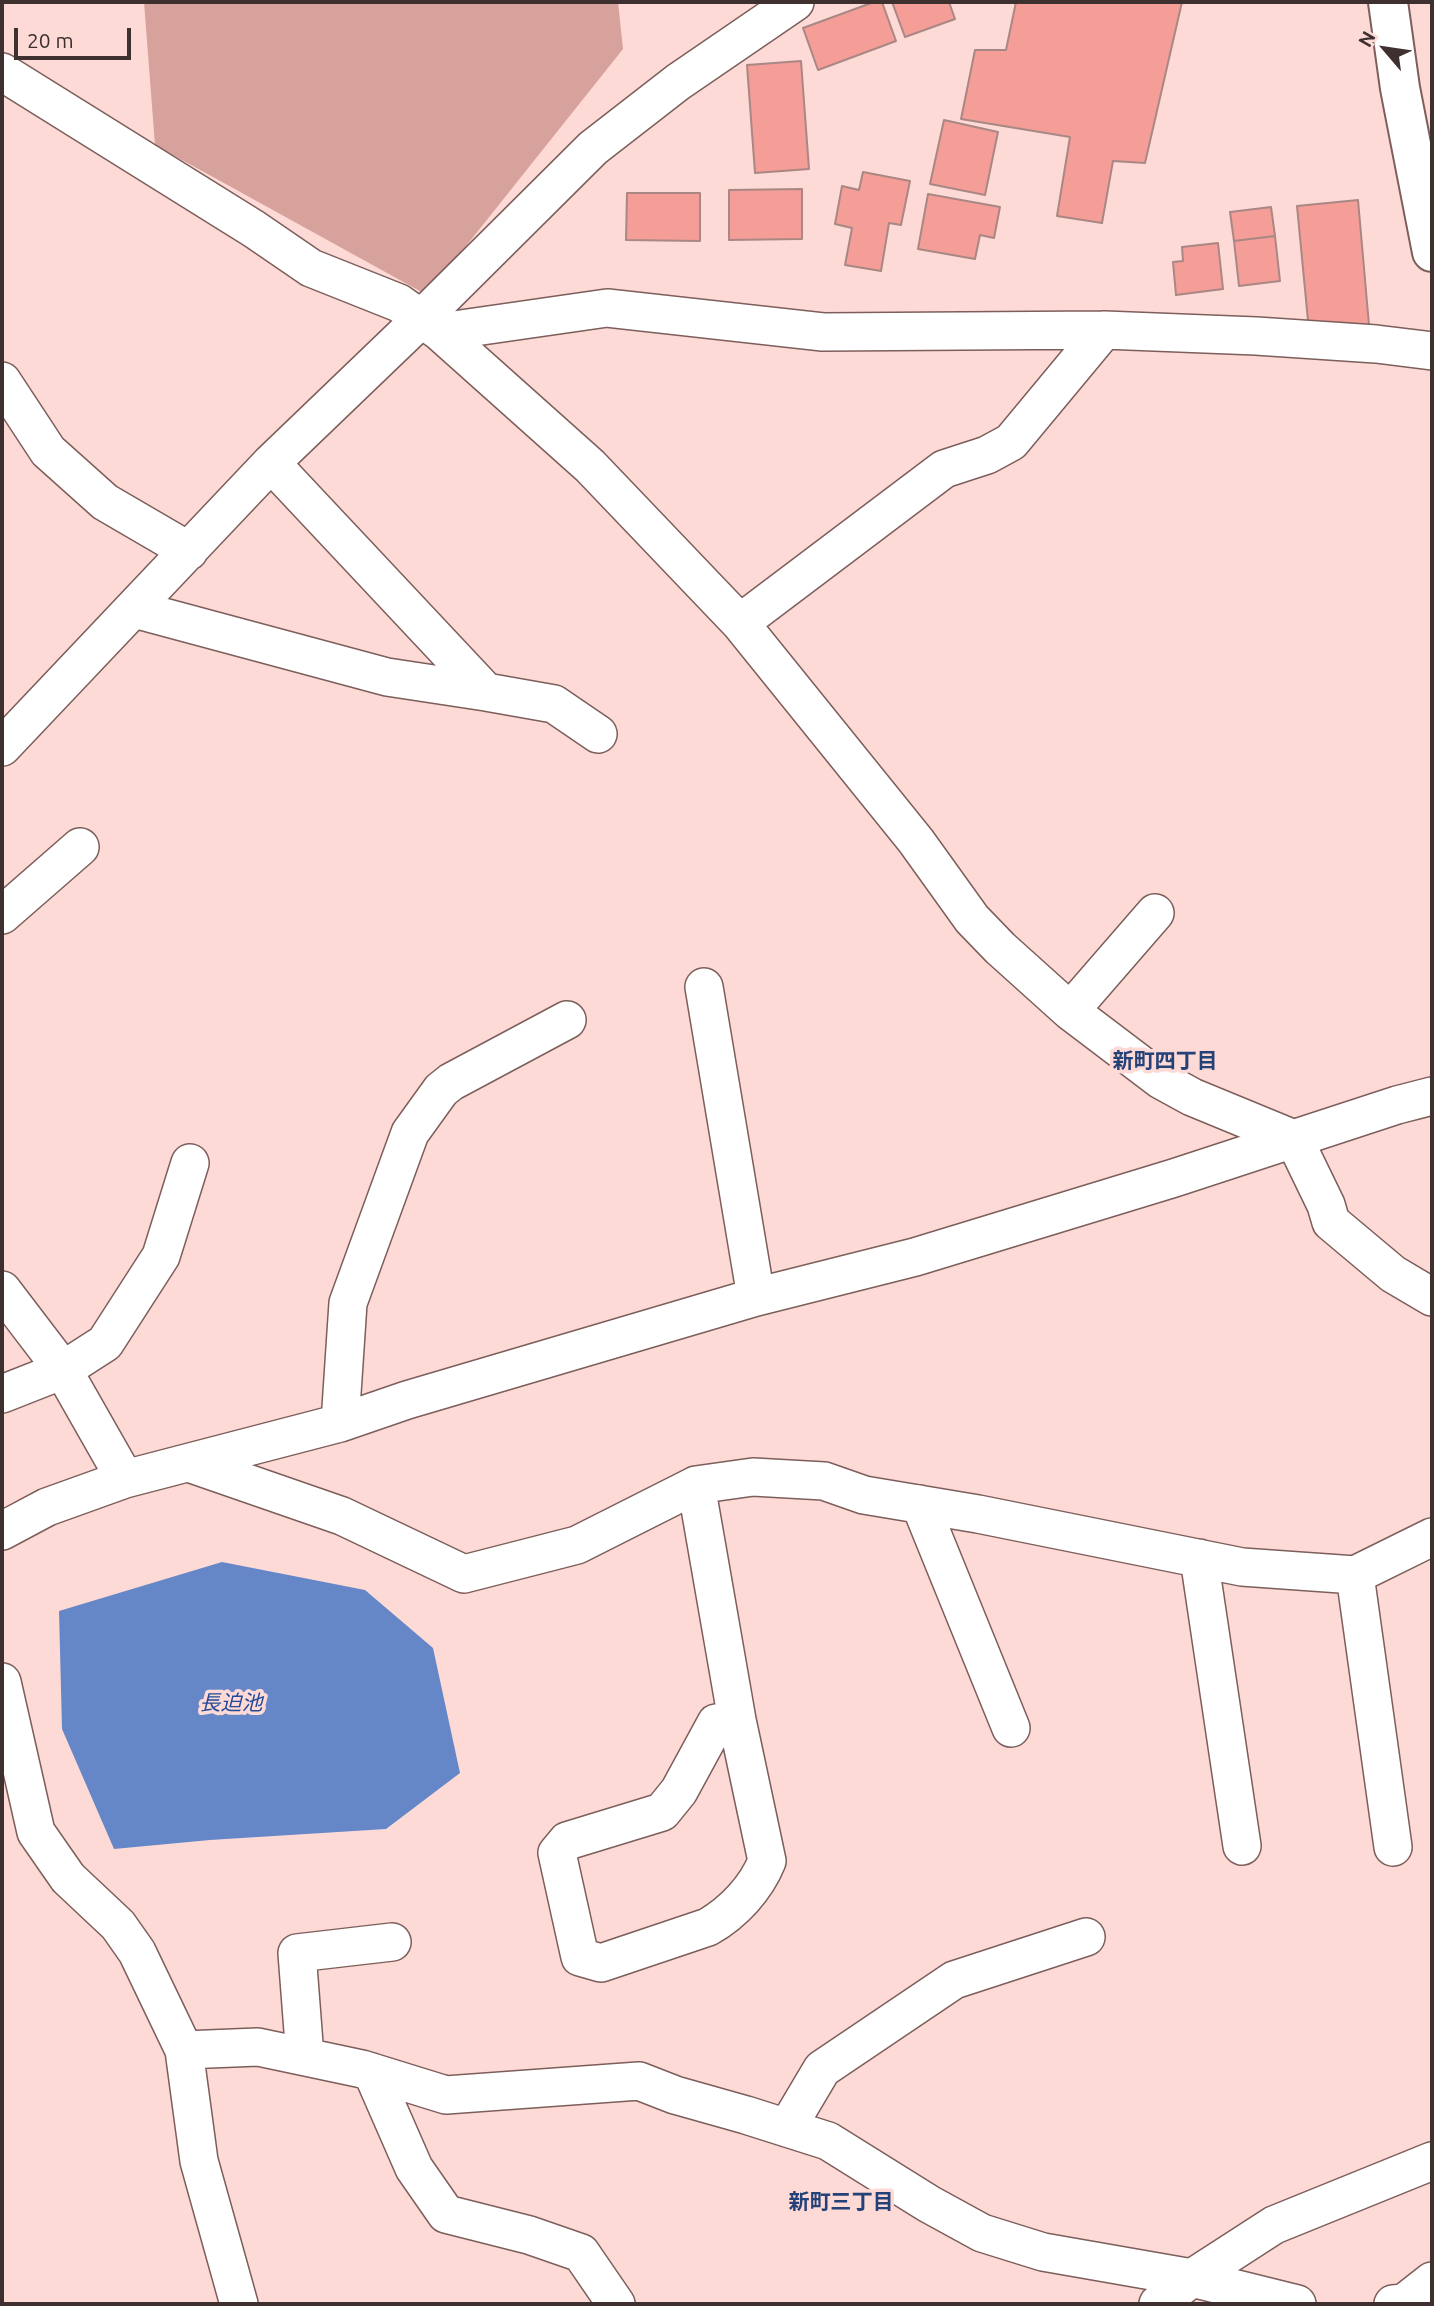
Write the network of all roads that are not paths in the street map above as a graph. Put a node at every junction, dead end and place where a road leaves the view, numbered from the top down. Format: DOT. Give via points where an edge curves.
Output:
graph roads {
  1 [pos="795,2"];
  2 [pos="1388,2"];
  3 [pos="2,72"];
  4 [pos="1432,252"];
  5 [pos="431,325"];
  6 [pos="1104,330"];
  7 [pos="1432,351"];
  8 [pos="2,381"];
  9 [pos="271,463"];
  10 [pos="189,551"];
  11 [pos="134,609"];
  12 [pos="740,623"];
  13 [pos="486,692"];
  14 [pos="598,734"];
  15 [pos="2,747"];
  16 [pos="80,847"];
  17 [pos="1155,913"];
  18 [pos="2,915"];
  19 [pos="704,987"];
  20 [pos="1070,1011"];
  21 [pos="567,1020"];
  22 [pos="1432,1096"];
  23 [pos="1294,1139"];
  24 [pos="190,1163"];
  25 [pos="2,1290"];
  26 [pos="756,1297"];
  27 [pos="1432,1297"];
  28 [pos="63,1370"];
  29 [pos="2,1394"];
  30 [pos="340,1423"];
  31 [pos="189,1462"];
  32 [pos="125,1479"];
  33 [pos="696,1485"];
  34 [pos="919,1504"];
  35 [pos="2,1531"];
  36 [pos="1432,1536"];
  37 [pos="1199,1558"];
  38 [pos="1355,1575"];
  39 [pos="2,1682"];
  40 [pos="737,1720"];
  41 [pos="1011,1728"];
  42 [pos="1242,1846"];
  43 [pos="1393,1847"];
  44 [pos="1086,1937"];
  45 [pos="392,1942"];
  46 [pos="184,2050"];
  47 [pos="305,2057"];
  48 [pos="372,2072"];
  49 [pos="787,2128"];
  50 [pos="1432,2161"];
  51 [pos="1192,2277"];
  52 [pos="1432,2281"];
  53 [pos="239,2304"];
  54 [pos="616,2304"];
  55 [pos="1158,2304"];
  56 [pos="1297,2304"];
  57 [pos="1393,2304"];
  1 -- 5 [label="street" via="678,82 593,148"];
  2 -- 4 [label="street"];
  3 -- 5 [label="street" via="311,268 399,303"];
  5 -- 6 [label="street" via="607,307 823,332"];
  5 -- 9 [label="street"];
  5 -- 12 [label="street" via="590,466"];
  6 -- 7 [label="street" via="1255,336"];
  6 -- 12 [label="street" via="1011,442 944,469"];
  8 -- 10 [label="street" via="48,451 105,502"];
  9 -- 10 [label="street"];
  9 -- 13 [label="street"];
  10 -- 11 [label="street"];
  11 -- 13 [label="street" via="387,677"];
  11 -- 15 [label="street"];
  12 -- 20 [label="street" via="916,841 972,919"];
  13 -- 14 [label="street" via="554,704"];
  16 -- 18 [label="street"];
  17 -- 20 [label="street"];
  19 -- 26 [label="street"];
  20 -- 23 [label="street" via="1160,1080"];
  21 -- 30 [label="street" via="451,1082 410,1133 348,1303"];
  22 -- 23 [label="street"];
  23 -- 26 [label="street" via="915,1257"];
  23 -- 27 [label="street" via="1331,1222 1393,1274"];
  24 -- 28 [label="street" via="162,1256 105,1343"];
  25 -- 28 [label="street"];
  26 -- 30 [label="street" via="407,1399"];
  28 -- 29 [label="street"];
  28 -- 32 [label="street"];
  30 -- 31 [label="street"];
  31 -- 32 [label="street"];
  31 -- 33 [label="street" via="342,1516 464,1574 577,1545"];
  32 -- 35 [label="street" via="47,1507"];
  33 -- 34 [label="street" via="753,1477 824,1481 864,1495"];
  33 -- 40 [label="street"];
  34 -- 37 [label="street"];
  34 -- 41 [label="street"];
  36 -- 38 [label="street"];
  37 -- 38 [label="street" via="1242,1567"];
  37 -- 42 [label="street"];
  38 -- 43 [label="street"];
  39 -- 46 [label="street" via="36,1832 68,1878 118,1925 137,1952"];
  40 -- 40 [label="street" via="767,1861 759,1880 708,1927 601,1963 580,1957 557,1853 567,1842 662,1812 679,1791 716,1723"];
  44 -- 49 [label="street" via="954,1980 822,2069"];
  45 -- 47 [label="street" via="297,1953"];
  46 -- 47 [label="street" via="258,2047"];
  46 -- 53 [label="street" via="199,2161"];
  47 -- 48 [label="street"];
  48 -- 49 [label="street" via="446,2095 639,2081"];
  48 -- 54 [label="street" via="414,2168 446,2214 581,2253"];
  49 -- 51 [label="street" via="828,2141 982,2233 1043,2252"];
  50 -- 51 [label="street" via="1274,2225"];
  51 -- 55 [label="street"];
  51 -- 56 [label="street"];
  52 -- 57 [label="street" via="1404,2303"];
}
